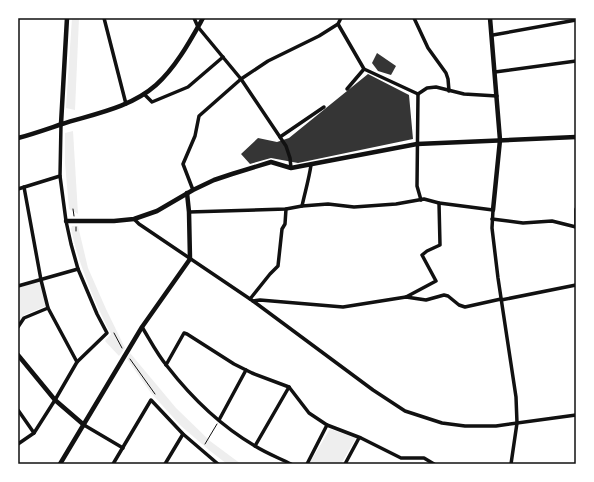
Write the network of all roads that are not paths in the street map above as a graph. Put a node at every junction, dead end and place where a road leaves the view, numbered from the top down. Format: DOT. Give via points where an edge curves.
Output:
graph roads {
  1 [pos="68,18"];
  2 [pos="104,18"];
  3 [pos="194,18"];
  4 [pos="203,18"];
  5 [pos="341,18"];
  6 [pos="414,18"];
  7 [pos="490,18"];
  8 [pos="576,20"];
  9 [pos="338,24"];
  10 [pos="198,27"];
  11 [pos="493,35"];
  12 [pos="223,57"];
  13 [pos="576,61"];
  14 [pos="364,69"];
  15 [pos="495,72"];
  16 [pos="241,78"];
  17 [pos="347,90"];
  18 [pos="449,91"];
  19 [pos="144,94"];
  20 [pos="418,94"];
  21 [pos="497,96"];
  22 [pos="126,104"];
  23 [pos="324,107"];
  24 [pos="61,124"];
  25 [pos="280,137"];
  26 [pos="18,138"];
  27 [pos="576,138"];
  28 [pos="500,140"];
  29 [pos="417,144"];
  30 [pos="311,165"];
  31 [pos="291,168"];
  32 [pos="60,176"];
  33 [pos="24,187"];
  34 [pos="18,188"];
  35 [pos="193,190"];
  36 [pos="187,193"];
  37 [pos="421,200"];
  38 [pos="439,203"];
  39 [pos="302,206"];
  40 [pos="286,209"];
  41 [pos="576,209"];
  42 [pos="493,210"];
  43 [pos="189,212"];
  44 [pos="134,219"];
  45 [pos="492,219"];
  46 [pos="66,220"];
  47 [pos="576,227"];
  48 [pos="190,259"];
  49 [pos="78,269"];
  50 [pos="41,280"];
  51 [pos="576,285"];
  52 [pos="18,286"];
  53 [pos="406,297"];
  54 [pos="252,300"];
  55 [pos="501,300"];
  56 [pos="48,308"];
  57 [pos="18,327"];
  58 [pos="142,327"];
  59 [pos="18,355"];
  60 [pos="77,362"];
  61 [pos="166,365"];
  62 [pos="246,370"];
  63 [pos="289,387"];
  64 [pos="55,400"];
  65 [pos="18,410"];
  66 [pos="576,415"];
  67 [pos="219,420"];
  68 [pos="517,423"];
  69 [pos="84,425"];
  70 [pos="327,425"];
  71 [pos="34,433"];
  72 [pos="183,434"];
  73 [pos="359,438"];
  74 [pos="18,444"];
  75 [pos="255,446"];
  76 [pos="123,448"];
  77 [pos="60,464"];
  78 [pos="113,464"];
  79 [pos="164,464"];
  80 [pos="217,464"];
  81 [pos="290,464"];
  82 [pos="307,464"];
  83 [pos="345,464"];
  84 [pos="434,464"];
  85 [pos="512,464"];
  1 -- 24 [label="street"];
  2 -- 22 [label="street"];
  3 -- 10 [label="street"];
  4 -- 10 [label="street"];
  5 -- 9 [label="street"];
  6 -- 18 [label="street" via="428,48 446,73"];
  7 -- 11 [label="street"];
  8 -- 11 [label="street"];
  9 -- 14 [label="street"];
  9 -- 16 [label="street"];
  10 -- 12 [label="street"];
  10 -- 19 [label="street" via="167,73"];
  11 -- 15 [label="street"];
  12 -- 16 [label="street"];
  12 -- 19 [label="street" via="184,89 152,102"];
  13 -- 15 [label="street"];
  14 -- 17 [label="street"];
  14 -- 20 [label="street"];
  15 -- 21 [label="street"];
  16 -- 25 [label="street"];
  16 -- 35 [label="street" via="199,116 195,136 183,164"];
  18 -- 20 [label="street" via="428,87"];
  18 -- 21 [label="street" via="474,96"];
  19 -- 22 [label="street"];
  20 -- 29 [label="street"];
  21 -- 28 [label="street"];
  22 -- 24 [label="street"];
  23 -- 25 [label="street"];
  24 -- 26 [label="street"];
  24 -- 32 [label="street"];
  25 -- 31 [label="street" via="286,146"];
  27 -- 28 [label="street"];
  28 -- 29 [label="street"];
  28 -- 42 [label="street"];
  29 -- 30 [label="street"];
  29 -- 37 [label="street" via="417,186"];
  30 -- 31 [label="street"];
  30 -- 39 [label="street"];
  31 -- 35 [label="street" via="271,162 214,180"];
  32 -- 33 [label="street"];
  32 -- 46 [label="street"];
  33 -- 34 [label="street"];
  33 -- 50 [label="street"];
  35 -- 36 [label="street"];
  36 -- 43 [label="street"];
  36 -- 44 [label="street" via="157,211"];
  37 -- 38 [label="street"];
  37 -- 39 [label="street" via="354,207 328,204"];
  38 -- 42 [label="street"];
  38 -- 53 [label="street" via="440,245 422,255 436,281"];
  39 -- 40 [label="street"];
  40 -- 43 [label="street"];
  40 -- 54 [label="street" via="278,266"];
  41 -- 47 [label="street"];
  42 -- 45 [label="street"];
  43 -- 48 [label="street"];
  44 -- 46 [label="street"];
  44 -- 48 [label="street"];
  45 -- 47 [label="street" via="523,223 552,221"];
  45 -- 55 [label="street"];
  46 -- 49 [label="street"];
  48 -- 54 [label="street"];
  48 -- 58 [label="street"];
  49 -- 50 [label="street"];
  49 -- 60 [label="street" via="96,314 107,333"];
  50 -- 52 [label="street"];
  50 -- 56 [label="street"];
  51 -- 55 [label="street"];
  53 -- 54 [label="street" via="343,307"];
  53 -- 55 [label="street" via="426,300 444,295 465,307"];
  54 -- 68 [label="street" via="405,411 442,423 465,426"];
  55 -- 68 [label="street" via="516,397"];
  56 -- 57 [label="street" via="24,318"];
  56 -- 60 [label="street"];
  58 -- 61 [label="street"];
  58 -- 69 [label="street"];
  59 -- 64 [label="street"];
  60 -- 64 [label="street"];
  61 -- 62 [label="street" via="184,333"];
  61 -- 67 [label="street"];
  62 -- 63 [label="street"];
  62 -- 67 [label="street"];
  63 -- 70 [label="street" via="309,413"];
  63 -- 75 [label="street"];
  64 -- 69 [label="street"];
  64 -- 71 [label="street"];
  65 -- 71 [label="street"];
  66 -- 68 [label="street"];
  67 -- 75 [label="street"];
  68 -- 85 [label="street"];
  69 -- 76 [label="street"];
  69 -- 77 [label="street"];
  70 -- 73 [label="street"];
  70 -- 82 [label="street"];
  71 -- 74 [label="street"];
  72 -- 76 [label="street" via="151,400"];
  72 -- 79 [label="street"];
  72 -- 80 [label="street"];
  73 -- 83 [label="street"];
  73 -- 84 [label="street" via="401,458 424,458"];
  75 -- 81 [label="street"];
  76 -- 78 [label="street"];
}
